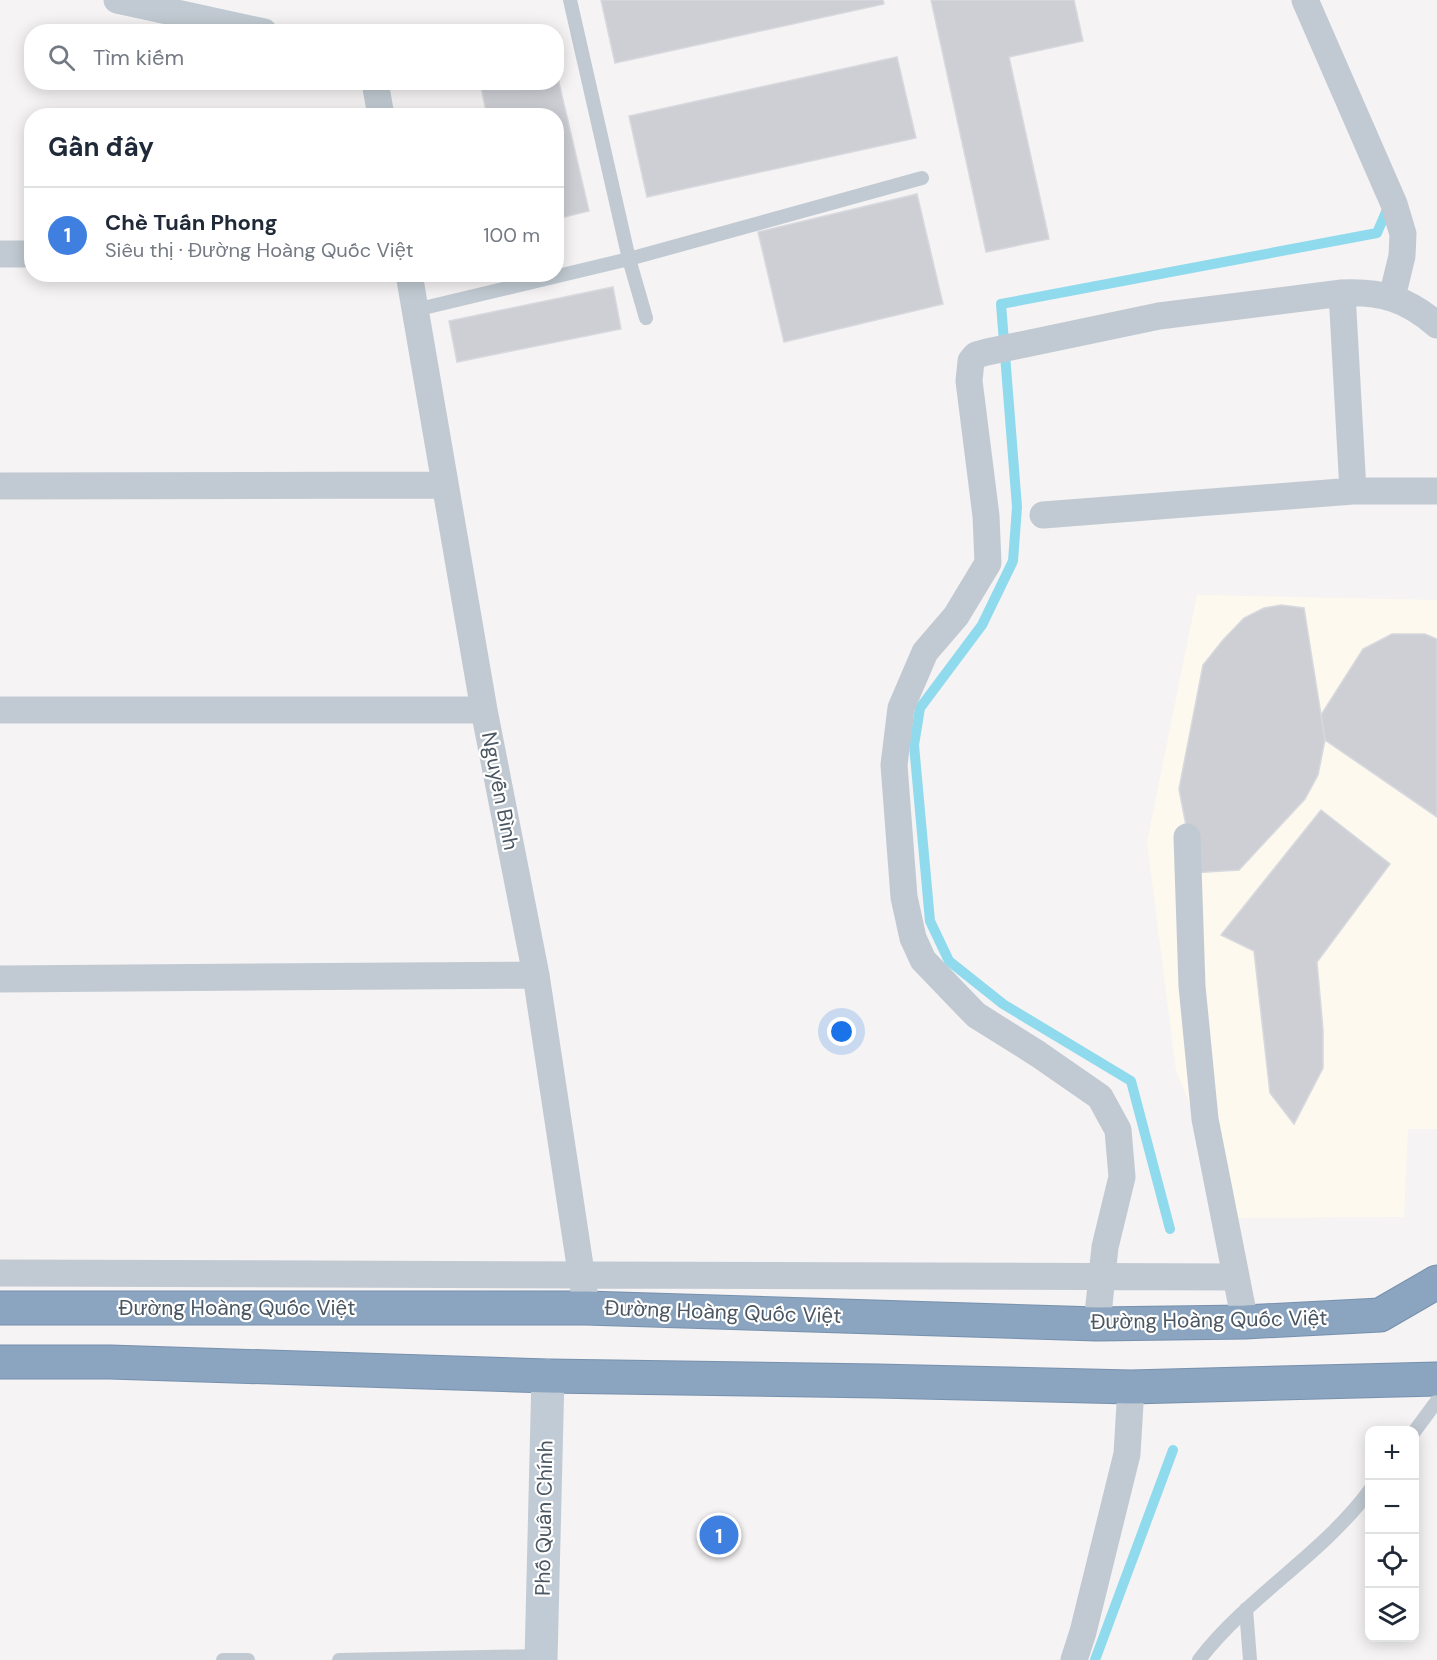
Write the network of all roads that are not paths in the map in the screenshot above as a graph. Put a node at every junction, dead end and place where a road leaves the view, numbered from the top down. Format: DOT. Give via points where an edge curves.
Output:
graph roads {
  1 [pos="117,0"];
  2 [pos="570,0"];
  3 [pos="1305,0"];
  4 [pos="227,24"];
  5 [pos="376,90"];
  6 [pos="380,108"];
  7 [pos="922,178"];
  8 [pos="0,254"];
  9 [pos="24,254"];
  10 [pos="628,259"];
  11 [pos="564,274"];
  12 [pos="410,282"];
  13 [pos="532,282"];
  14 [pos="1342,293"];
  15 [pos="1392,297"];
  16 [pos="415,310"];
  17 [pos="646,318"];
  18 [pos="1437,326"];
  19 [pos="445,484"];
  20 [pos="0,486"];
  21 [pos="1437,490"];
  22 [pos="1353,491"];
  23 [pos="1043,515"];
  24 [pos="0,710"];
  25 [pos="484,710"];
  26 [pos="1187,837"];
  27 [pos="536,975"];
  28 [pos="0,979"];
  29 [pos="0,1274"];
  30 [pos="582,1275"];
  31 [pos="1102,1276"];
  32 [pos="1236,1277"];
  33 [pos="1437,1282"];
  34 [pos="0,1308"];
  35 [pos="586,1308"];
  36 [pos="1245,1323"];
  37 [pos="1097,1324"];
  38 [pos="0,1362"];
  39 [pos="548,1376"];
  40 [pos="1437,1379"];
  41 [pos="1131,1387"];
  42 [pos="1437,1401"];
  43 [pos="1418,1426"];
  44 [pos="1365,1497"];
  45 [pos="1246,1609"];
  46 [pos="541,1658"];
  47 [pos="223,1660"];
  48 [pos="248,1660"];
  49 [pos="339,1660"];
  50 [pos="1074,1660"];
  51 [pos="1199,1660"];
  52 [pos="1250,1660"];
  1 -- 4 [label="street"];
  2 -- 10 [label="lane"];
  3 -- 15 [label="street" via="1394,204 1402,234 1402,256"];
  5 -- 6 [label="street"];
  7 -- 10 [label="lane"];
  8 -- 9 [label="street"];
  10 -- 11 [label="lane"];
  10 -- 17 [label="lane"];
  12 -- 16 [label="street, Nguyễn Bình"];
  13 -- 16 [label="lane"];
  14 -- 15 [label="street"];
  14 -- 22 [label="street"];
  14 -- 31 [label="street" via="1159,316 987,352 971,361 987,563 956,616 925,652 901,708 894,765 904,897 913,938 923,960 976,1015 1100,1097 1118,1130 1122,1177"];
  15 -- 18 [label="street"];
  16 -- 19 [label="street, Nguyễn Bình"];
  19 -- 20 [label="street"];
  19 -- 25 [label="street, Nguyễn Bình"];
  21 -- 22 [label="street"];
  22 -- 23 [label="street"];
  24 -- 25 [label="street"];
  25 -- 27 [label="street, Nguyễn Bình"];
  26 -- 32 [label="street" via="1192,987 1204,1119"];
  27 -- 28 [label="street"];
  27 -- 30 [label="street, Nguyễn Bình"];
  29 -- 30 [label="street"];
  30 -- 31 [label="street"];
  30 -- 35 [label="street, Nguyễn Bình"];
  31 -- 32 [label="street"];
  31 -- 37 [label="street"];
  32 -- 36 [label="street"];
  33 -- 36 [label="highway, Đường Hoàng Quốc Việt" via="1380,1316"];
  34 -- 35 [label="highway, Đường Hoàng Quốc Việt"];
  35 -- 37 [label="highway, Đường Hoàng Quốc Việt"];
  36 -- 37 [label="highway, Đường Hoàng Quốc Việt"];
  38 -- 39 [label="highway"];
  39 -- 41 [label="highway"];
  39 -- 46 [label="street, Phố Quân Chính"];
  40 -- 41 [label="highway"];
  41 -- 50 [label="street" via="1127,1454"];
  42 -- 43 [label="lane"];
  44 -- 45 [label="lane"];
  45 -- 51 [label="lane"];
  45 -- 52 [label="lane"];
  46 -- 49 [label="lane"];
  47 -- 48 [label="lane"];
}
